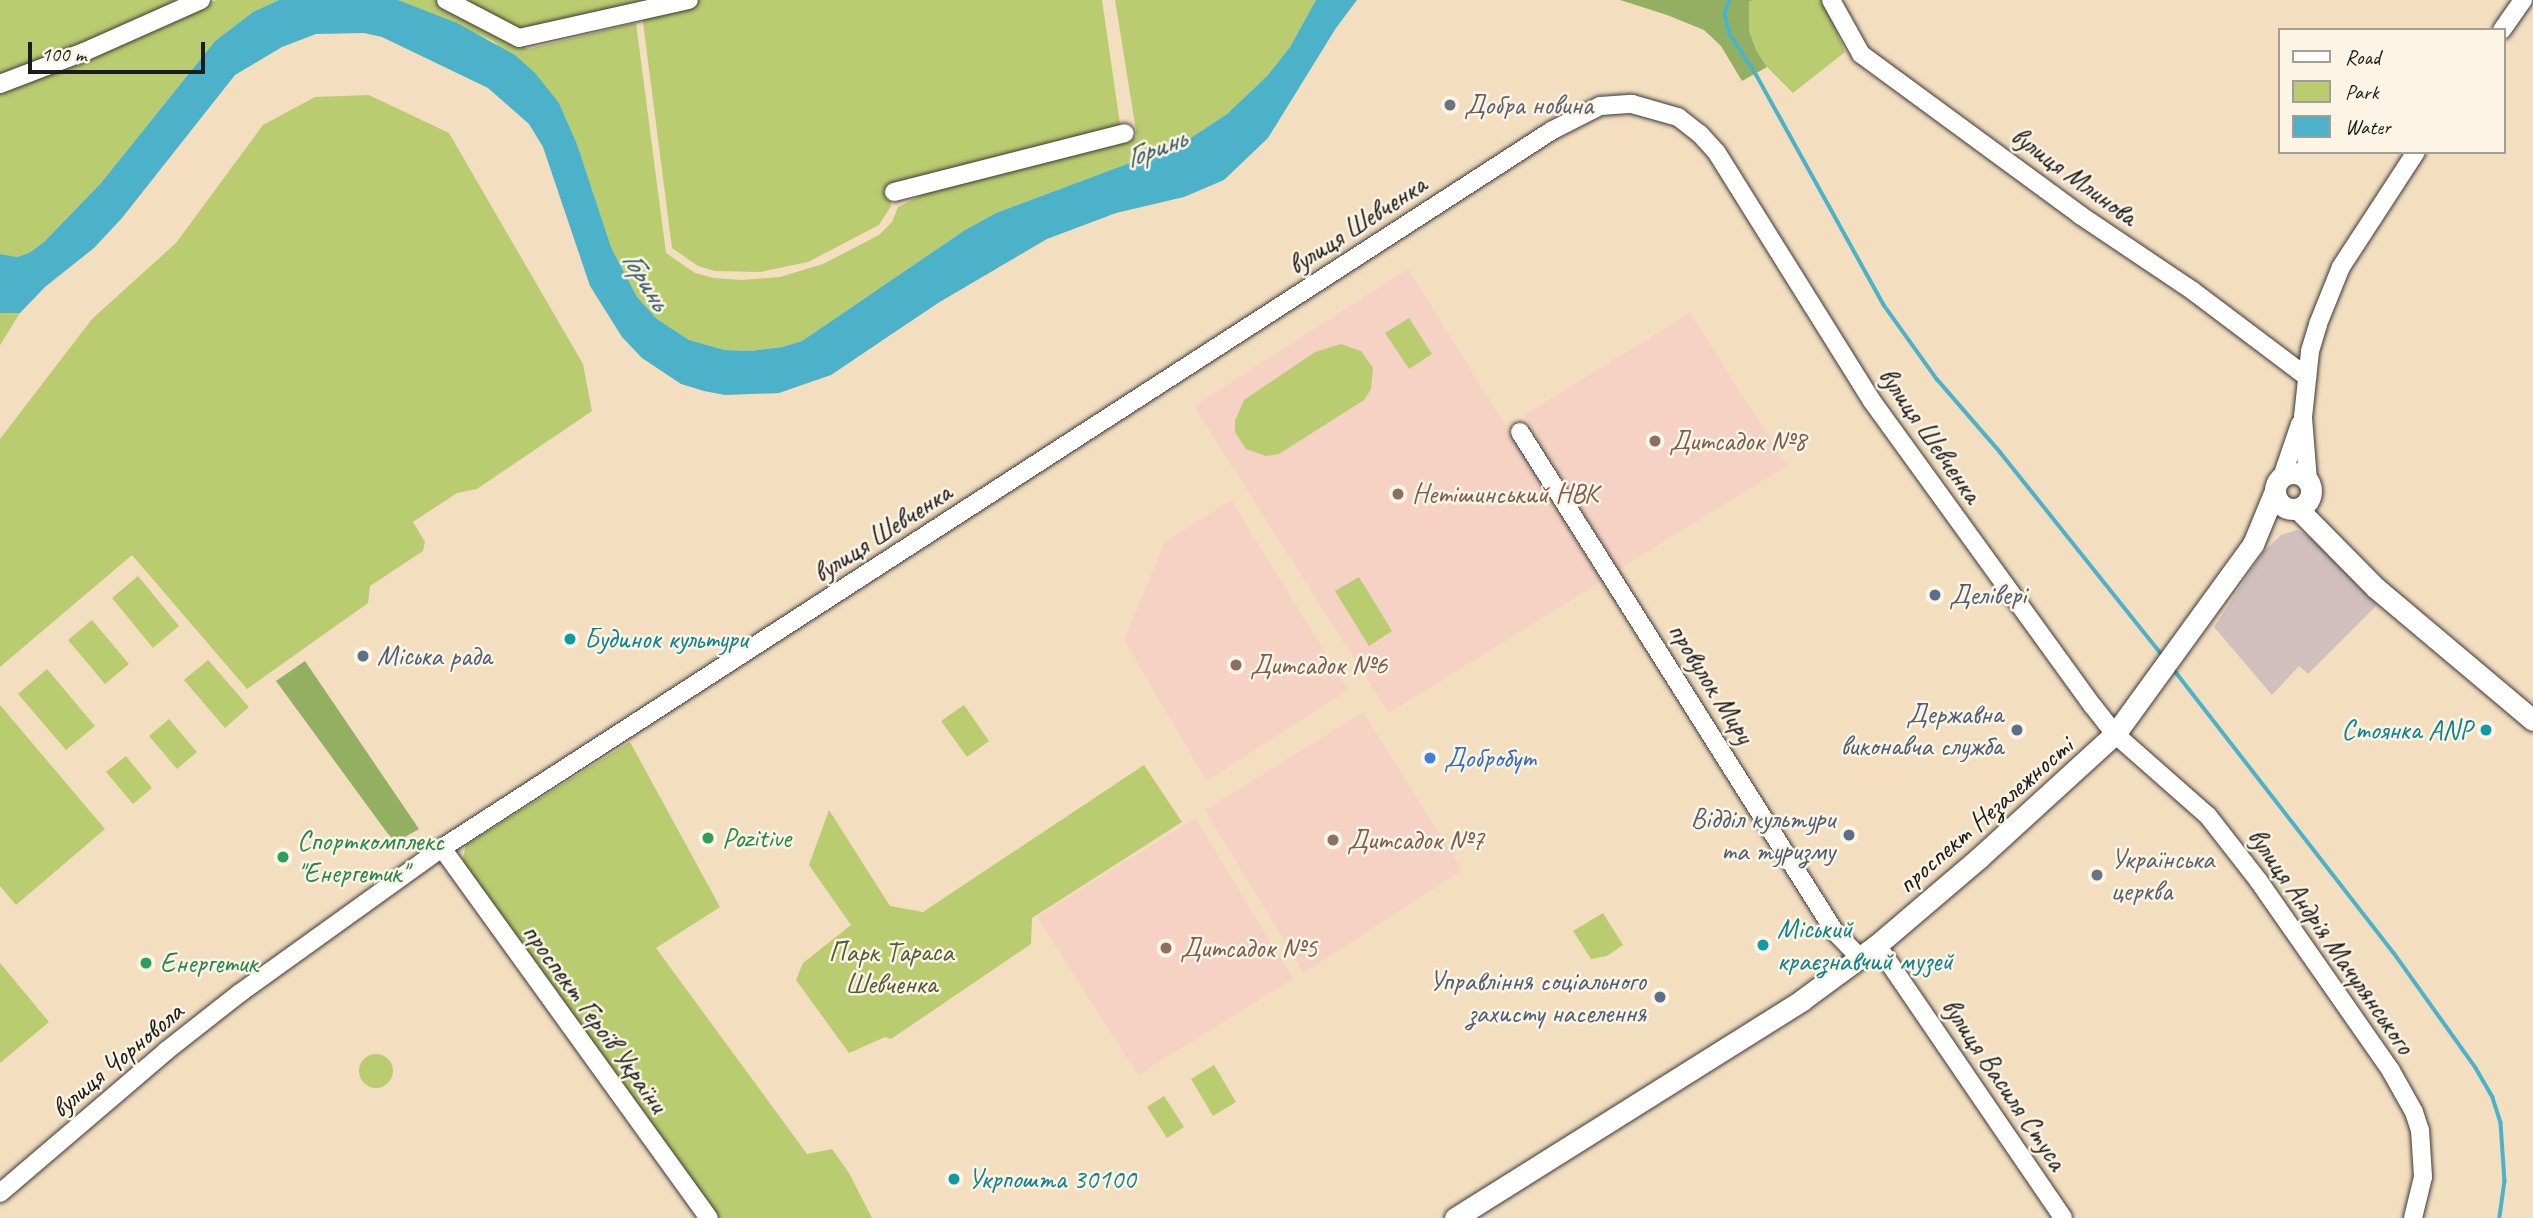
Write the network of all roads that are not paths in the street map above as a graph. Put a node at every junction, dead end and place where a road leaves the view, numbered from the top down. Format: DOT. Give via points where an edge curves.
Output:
graph roads {
  1 [pos="201,0"];
  2 [pos="446,0"];
  3 [pos="689,0"];
  4 [pos="1831,0"];
  5 [pos="2523,0"];
  6 [pos="2503,28"];
  7 [pos="0,84"];
  8 [pos="1125,133"];
  9 [pos="2415,154"];
  10 [pos="894,192"];
  11 [pos="2307,377"];
  12 [pos="2302,417"];
  13 [pos="1520,432"];
  14 [pos="2279,484"];
  15 [pos="2310,484"];
  16 [pos="2294,509"];
  17 [pos="2324,534"];
  18 [pos="2253,544"];
  19 [pos="2533,720"];
  20 [pos="2115,734"];
  21 [pos="442,848"];
  22 [pos="1869,952"];
  23 [pos="0,1193"];
  24 [pos="709,1218"];
  25 [pos="1455,1218"];
  26 [pos="2063,1218"];
  27 [pos="2413,1218"];
  1 -- 7 [label="street"];
  2 -- 3 [label="street" via="519,38"];
  4 -- 11 [label="street, вулиця Млинова" via="1861,54"];
  5 -- 6 [label="street"];
  8 -- 10 [label="street"];
  9 -- 11 [label="street" via="2341,267 2318,324"];
  11 -- 12 [label="street"];
  12 -- 14 [label="street"];
  12 -- 15 [label="street"];
  13 -- 22 [label="street, провулок Миру" via="1835,932"];
  14 -- 15 [label="main road" via="2299,474"];
  14 -- 16 [label="main road" via="2279,502"];
  14 -- 18 [label="main road"];
  15 -- 16 [label="main road" via="2310,498"];
  15 -- 17 [label="main road"];
  16 -- 17 [label="main road"];
  16 -- 18 [label="main road"];
  17 -- 19 [label="main road" via="2376,588"];
  18 -- 20 [label="main road, проспект Незалежності"];
  20 -- 21 [label="street, вулиця Шевченка" via="1872,401 1717,153 1665,111 1612,105 1584,112 1550,131"];
  20 -- 22 [label="main road, проспект Незалежності"];
  20 -- 27 [label="street, вулиця Андрія Мачулянського" via="2208,816 2238,851 2406,1094 2420,1130 2423,1154 2423,1177"];
  21 -- 23 [label="street, вулиця Чорновола" via="229,1001"];
  21 -- 24 [label="street, проспект Героїв України"];
  22 -- 25 [label="main road, проспект Незалежності" via="1802,1000"];
  22 -- 26 [label="street, вулиця Василя Стуса"];
}
